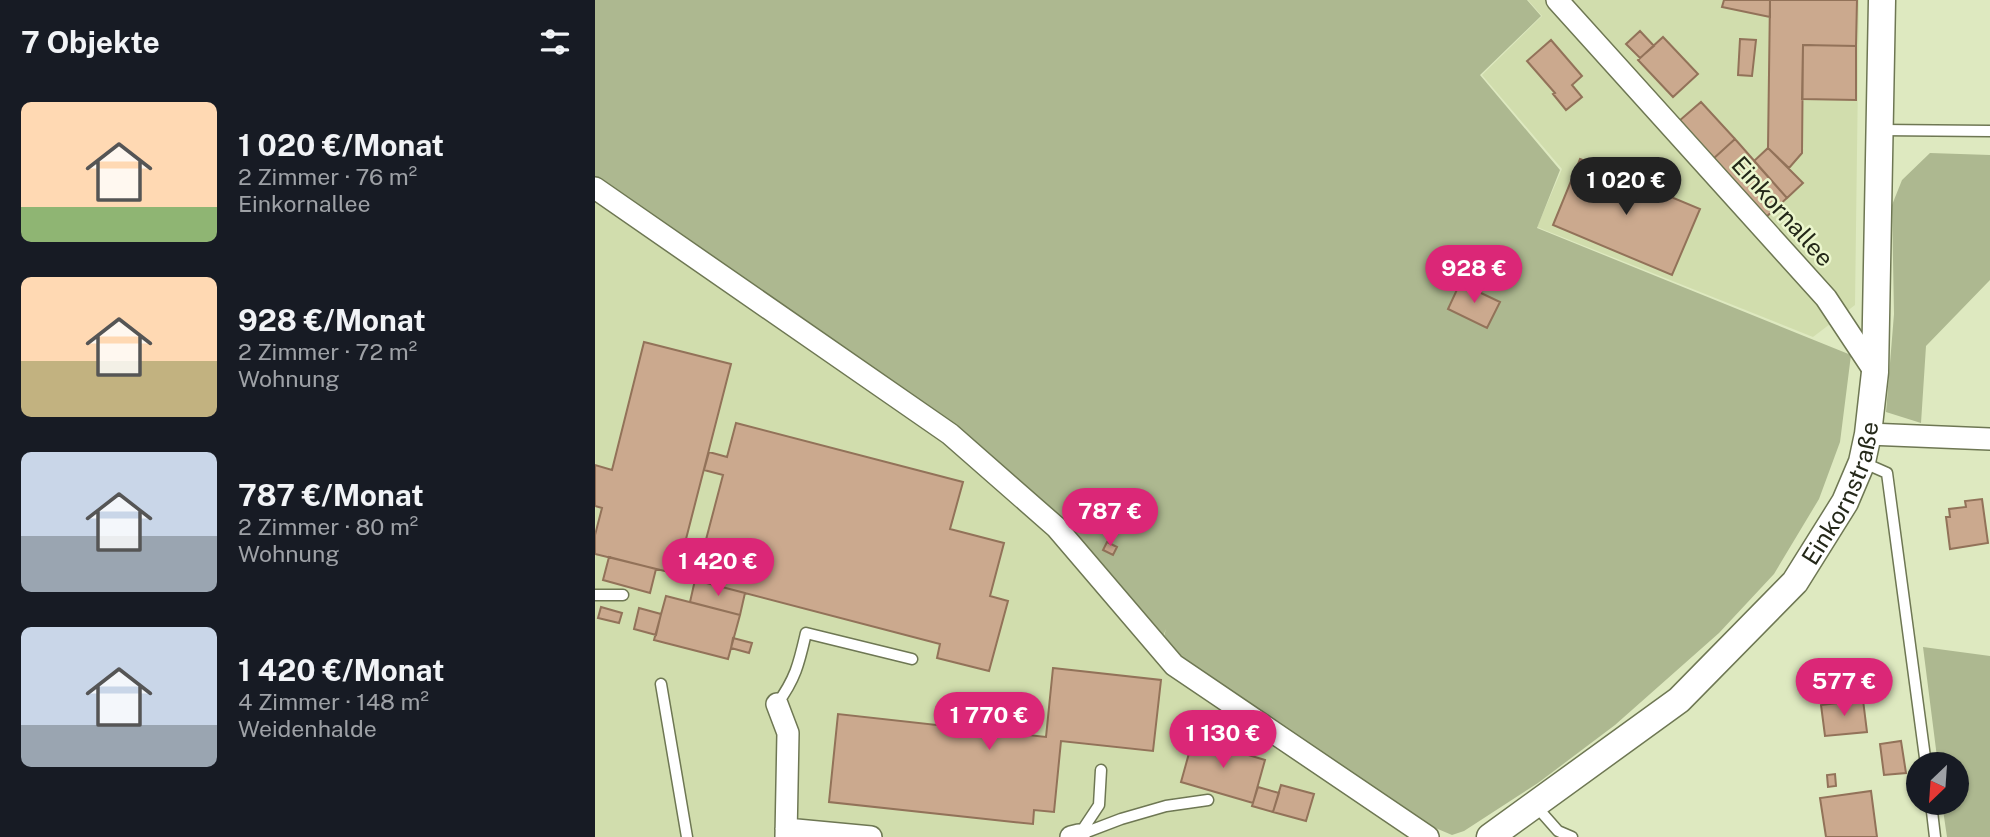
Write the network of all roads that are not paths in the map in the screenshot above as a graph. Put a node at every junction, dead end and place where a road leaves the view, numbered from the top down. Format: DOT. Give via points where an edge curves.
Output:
graph roads {
  1 [pos="1557,0"];
  2 [pos="1882,0"];
  3 [pos="1880,130"];
  4 [pos="1990,131"];
  5 [pos="595,188"];
  6 [pos="1875,372"];
  7 [pos="1868,434"];
  8 [pos="1990,439"];
  9 [pos="1862,462"];
  10 [pos="595,595"];
  11 [pos="623,595"];
  12 [pos="912,659"];
  13 [pos="661,684"];
  14 [pos="777,704"];
  15 [pos="1924,752"];
  16 [pos="1101,770"];
  17 [pos="1208,800"];
  18 [pos="1535,805"];
  19 [pos="1933,816"];
  20 [pos="786,833"];
  21 [pos="1075,836"];
  22 [pos="687,837"];
  23 [pos="871,837"];
  24 [pos="1428,837"];
  25 [pos="1490,837"];
  26 [pos="1572,837"];
  27 [pos="1935,837"];
  1 -- 6 [label="street, Einkornallee" via="1825,298"];
  2 -- 3 [label="street, Einkornstraße"];
  3 -- 4 [label="lane"];
  3 -- 6 [label="street, Einkornstraße"];
  5 -- 24 [label="street" via="950,434 1056,527 1174,665"];
  6 -- 7 [label="street, Einkornstraße"];
  7 -- 8 [label="street"];
  7 -- 9 [label="street, Einkornstraße"];
  9 -- 15 [label="lane" via="1887,473"];
  9 -- 18 [label="street, Einkornstraße" via="1846,502 1794,582 1679,700"];
  10 -- 11 [label="lane"];
  12 -- 14 [label="lane" via="806,633 798,670"];
  13 -- 22 [label="lane"];
  14 -- 20 [label="street" via="788,733"];
  16 -- 21 [label="lane" via="1098,805"];
  17 -- 21 [label="lane" via="1166,806"];
  18 -- 25 [label="street, Einkornstraße"];
  18 -- 26 [label="lane" via="1559,831"];
  19 -- 27 [label="lane"];
  20 -- 23 [label="street"];
}
